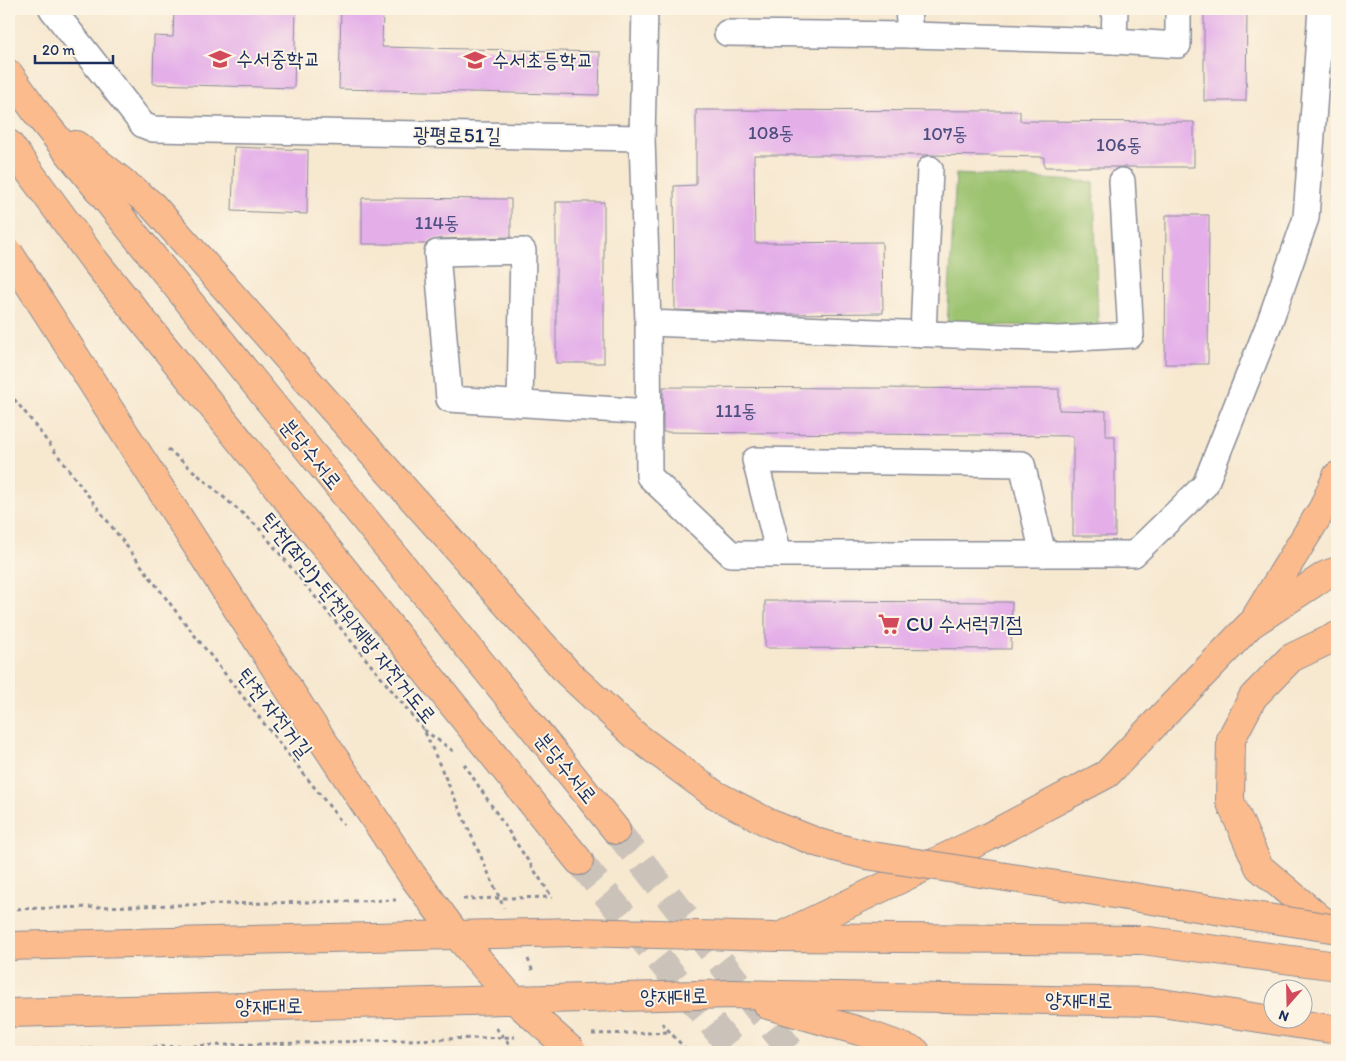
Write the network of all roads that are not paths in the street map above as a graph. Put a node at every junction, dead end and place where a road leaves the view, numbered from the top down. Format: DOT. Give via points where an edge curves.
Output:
graph roads {
  1 [pos="52,9"];
  2 [pos="645,9"];
  3 [pos="908,9"];
  4 [pos="1115,9"];
  5 [pos="1178,9"];
  6 [pos="1321,9"];
  7 [pos="728,34"];
  8 [pos="910,35"];
  9 [pos="1114,41"];
  10 [pos="9,74"];
  11 [pos="39,116"];
  12 [pos="642,138"];
  13 [pos="9,144"];
  14 [pos="930,169"];
  15 [pos="1122,181"];
  16 [pos="9,253"];
  17 [pos="648,323"];
  18 [pos="922,334"];
  19 [pos="520,404"];
  20 [pos="649,412"];
  21 [pos="1337,476"];
  22 [pos="778,554"];
  23 [pos="1043,554"];
  24 [pos="1337,571"];
  25 [pos="1250,625"];
  26 [pos="1337,636"];
  27 [pos="616,830"];
  28 [pos="579,861"];
  29 [pos="1337,929"];
  30 [pos="777,937"];
  31 [pos="9,946"];
  32 [pos="1337,966"];
  33 [pos="733,994"];
  34 [pos="9,1013"];
  35 [pos="1337,1030"];
  36 [pos="581,1043"];
  37 [pos="916,1052"];
  1 -- 12 [label="street, 광평로51길" via="142,125 153,129"];
  2 -- 12 [label="street"];
  3 -- 8 [label="street"];
  4 -- 9 [label="street"];
  5 -- 9 [label="street" via="1178,45"];
  6 -- 23 [label="street" via="1306,218 1269,324 1204,484 1134,554"];
  7 -- 8 [label="street"];
  8 -- 9 [label="street"];
  10 -- 11 [label="main road, 분당수서로"];
  11 -- 27 [label="main road, 분당수서로"];
  11 -- 29 [label="main road, bridge" via="152,205 568,673 636,736 714,794 771,824 819,843 866,855"];
  12 -- 17 [label="street"];
  13 -- 28 [label="main road" via="94,260"];
  14 -- 18 [label="street"];
  15 -- 18 [label="street" via="1131,334 1059,339"];
  16 -- 36 [label="main road, bridge" via="412,875 455,933 508,994"];
  17 -- 18 [label="street"];
  17 -- 20 [label="street"];
  19 -- 19 [label="street" via="449,399 437,254 523,251"];
  19 -- 20 [label="street"];
  20 -- 22 [label="street" via="649,476 731,554"];
  21 -- 25 [label="main road" via="1324,508"];
  22 -- 23 [label="street"];
  22 -- 23 [label="street" via="754,460 1022,464"];
  24 -- 25 [label="main road"];
  25 -- 30 [label="main road" via="1107,774 988,837"];
  26 -- 29 [label="main road" via="1290,658 1253,697 1231,739 1230,801 1258,867"];
  30 -- 31 [label="main road, bridge" via="575,932"];
  30 -- 32 [label="main road" via="1142,940"];
  33 -- 34 [label="main road, 양재대로, bridge"];
  33 -- 35 [label="main road, 양재대로" via="1155,1002"];
  33 -- 37 [label="main road" via="859,1031"];
}
